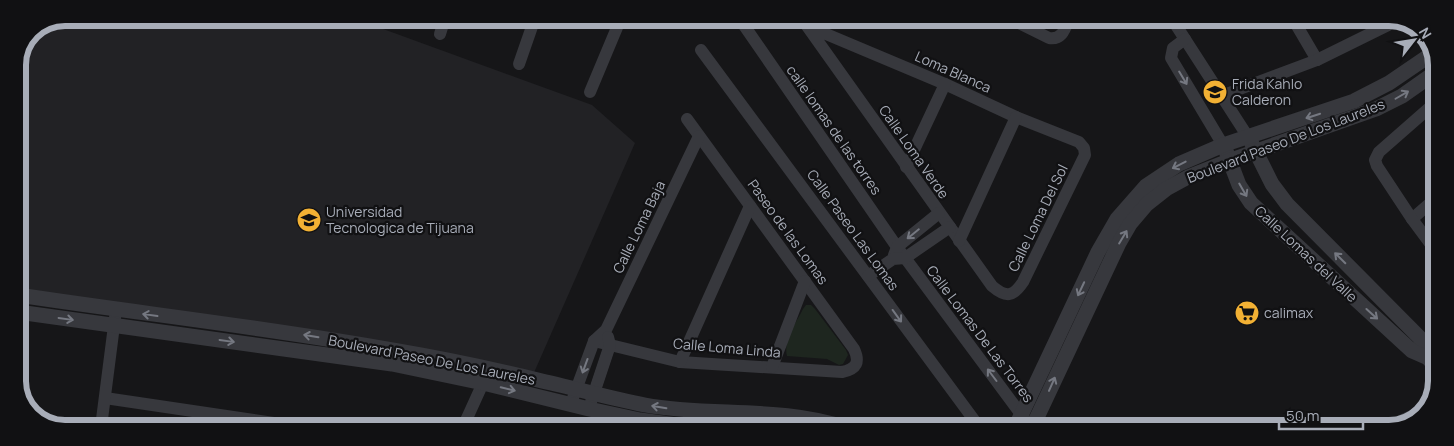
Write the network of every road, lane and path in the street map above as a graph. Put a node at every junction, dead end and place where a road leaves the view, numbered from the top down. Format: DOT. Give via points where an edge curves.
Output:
graph roads {
  1 [pos="442,26"];
  2 [pos="532,26"];
  3 [pos="618,26"];
  4 [pos="744,26"];
  5 [pos="808,26"];
  6 [pos="814,26"];
  7 [pos="1025,26"];
  8 [pos="1066,26"];
  9 [pos="1177,26"];
  10 [pos="1297,26"];
  11 [pos="1379,26"];
  12 [pos="440,34"];
  13 [pos="1185,39"];
  14 [pos="701,50"];
  15 [pos="1427,57"];
  16 [pos="1317,60"];
  17 [pos="519,64"];
  18 [pos="1428,78"];
  19 [pos="945,84"];
  20 [pos="590,92"];
  21 [pos="1221,96"];
  22 [pos="1428,109"];
  23 [pos="1016,117"];
  24 [pos="687,119"];
  25 [pos="699,136"];
  26 [pos="1248,137"];
  27 [pos="1223,145"];
  28 [pos="1084,148"];
  29 [pos="1256,152"];
  30 [pos="1231,160"];
  31 [pos="906,166"];
  32 [pos="1428,205"];
  33 [pos="750,206"];
  34 [pos="939,213"];
  35 [pos="1412,219"];
  36 [pos="950,227"];
  37 [pos="1428,240"];
  38 [pos="959,241"];
  39 [pos="898,255"];
  40 [pos="868,276"];
  41 [pos="805,281"];
  42 [pos="1009,295"];
  43 [pos="26,297"];
  44 [pos="26,312"];
  45 [pos="116,318"];
  46 [pos="606,330"];
  47 [pos="594,341"];
  48 [pos="610,345"];
  49 [pos="1424,345"];
  50 [pos="680,362"];
  51 [pos="856,364"];
  52 [pos="772,367"];
  53 [pos="487,368"];
  54 [pos="483,383"];
  55 [pos="576,390"];
  56 [pos="594,394"];
  57 [pos="105,398"];
  58 [pos="571,405"];
  59 [pos="589,409"];
  60 [pos="102,420"];
  61 [pos="254,420"];
  62 [pos="466,420"];
  63 [pos="650,420"];
  64 [pos="814,420"];
  65 [pos="974,420"];
  66 [pos="1017,420"];
  67 [pos="1019,420"];
  68 [pos="1036,420"];
  1 -- 12 [label="street"];
  2 -- 17 [label="street"];
  3 -- 20 [label="street"];
  4 -- 39 [label="street, calle lomas de las torres"];
  5 -- 31 [label="street, Calle Loma Verde"];
  6 -- 19 [label="street, Loma Blanca"];
  7 -- 8 [label="street" via="1055,39 1062,35"];
  9 -- 13 [label="street"];
  10 -- 16 [label="street"];
  11 -- 16 [label="street"];
  13 -- 21 [label="street, Calle Lomas del Valle"];
  13 -- 27 [label="street, Calle Lomas del Valle, one-way" via="1173,48 1171,58"];
  14 -- 40 [label="street, Calle Paseo Las Lomas"];
  15 -- 26 [label="street, Boulevard Paseo De Los Laureles, one-way" via="1389,83 1341,107"];
  16 -- 21 [label="street"];
  29 -- 18 [label="street, Boulevard Paseo De Los Laureles, one-way" via="1376,109"];
  19 -- 23 [label="street, Loma Blanca"];
  19 -- 31 [label="street"];
  21 -- 26 [label="street, Calle Lomas del Valle"];
  22 -- 35 [label="street" via="1380,152 1376,160"];
  23 -- 28 [label="street, Loma Blanca" via="1079,142"];
  23 -- 38 [label="street"];
  24 -- 25 [label="street, Paseo de las Lomas"];
  25 -- 33 [label="street, Paseo de las Lomas"];
  25 -- 46 [label="street, Calle Loma Baja"];
  26 -- 27 [label="street, Boulevard Paseo De Los Laureles"];
  26 -- 29 [label="street, Calle Lomas del Valle"];
  27 -- 30 [label="street, Calle Lomas del Valle"];
  27 -- 67 [label="street, Boulevard Paseo De Los Laureles, one-way" via="1179,164 1146,186 1116,219"];
  28 -- 42 [label="street, Calle Loma Del Sol" via="1085,155 1024,282"];
  29 -- 30 [label="street, Boulevard Paseo De Los Laureles"];
  49 -- 29 [label="street, Calle Lomas del Valle, one-way" via="1287,204 1272,184"];
  30 -- 49 [label="street, Calle Lomas del Valle, one-way" via="1251,204"];
  68 -- 30 [label="street, Boulevard Paseo De Los Laureles, one-way" via="1130,224 1166,188"];
  31 -- 34 [label="street, Calle Loma Verde"];
  32 -- 35 [label="street"];
  33 -- 41 [label="street, Paseo de las Lomas"];
  33 -- 50 [label="street"];
  34 -- 36 [label="street, Calle Loma Verde"];
  34 -- 39 [label="street, one-way"];
  35 -- 37 [label="street"];
  36 -- 38 [label="street, Calle Loma Verde"];
  36 -- 39 [label="street"];
  38 -- 42 [label="street, Calle Loma Verde" via="992,286"];
  39 -- 40 [label="street"];
  66 -- 39 [label="street, Calle Lomas De Las Torres, one-way"];
  40 -- 65 [label="street, Calle Paseo Las Lomas, one-way"];
  41 -- 51 [label="street, Paseo de las Lomas" via="854,349 858,357"];
  41 -- 52 [label="street"];
  43 -- 45 [label="street, Boulevard Paseo De Los Laureles"];
  44 -- 45 [label="street, Boulevard Paseo De Los Laureles, one-way"];
  53 -- 45 [label="street, Boulevard Paseo De Los Laureles, one-way" via="291,333"];
  45 -- 54 [label="street, Boulevard Paseo De Los Laureles, one-way" via="392,364"];
  45 -- 57 [label="street"];
  46 -- 47 [label="street, Calle Loma Baja"];
  46 -- 48 [label="street"];
  47 -- 48 [label="street, Calle Loma Linda"];
  47 -- 55 [label="street, Calle Loma Baja, one-way"];
  48 -- 50 [label="street, Calle Loma Linda"];
  48 -- 56 [label="street"];
  50 -- 52 [label="street, Calle Loma Linda"];
  51 -- 52 [label="street, Calle Loma Linda" via="850,371 842,372"];
  53 -- 54 [label="street"];
  53 -- 55 [label="street, Boulevard Paseo De Los Laureles"];
  54 -- 58 [label="street, Boulevard Paseo De Los Laureles, one-way"];
  54 -- 62 [label="street"];
  55 -- 56 [label="street, Boulevard Paseo De Los Laureles"];
  55 -- 58 [label="street, Calle Loma Baja"];
  56 -- 59 [label="street"];
  64 -- 56 [label="street, Boulevard Paseo De Los Laureles, one-way" via="678,410"];
  57 -- 60 [label="street"];
  57 -- 61 [label="street"];
  58 -- 59 [label="street, Boulevard Paseo De Los Laureles"];
  59 -- 63 [label="street, Boulevard Paseo De Los Laureles"];
}
